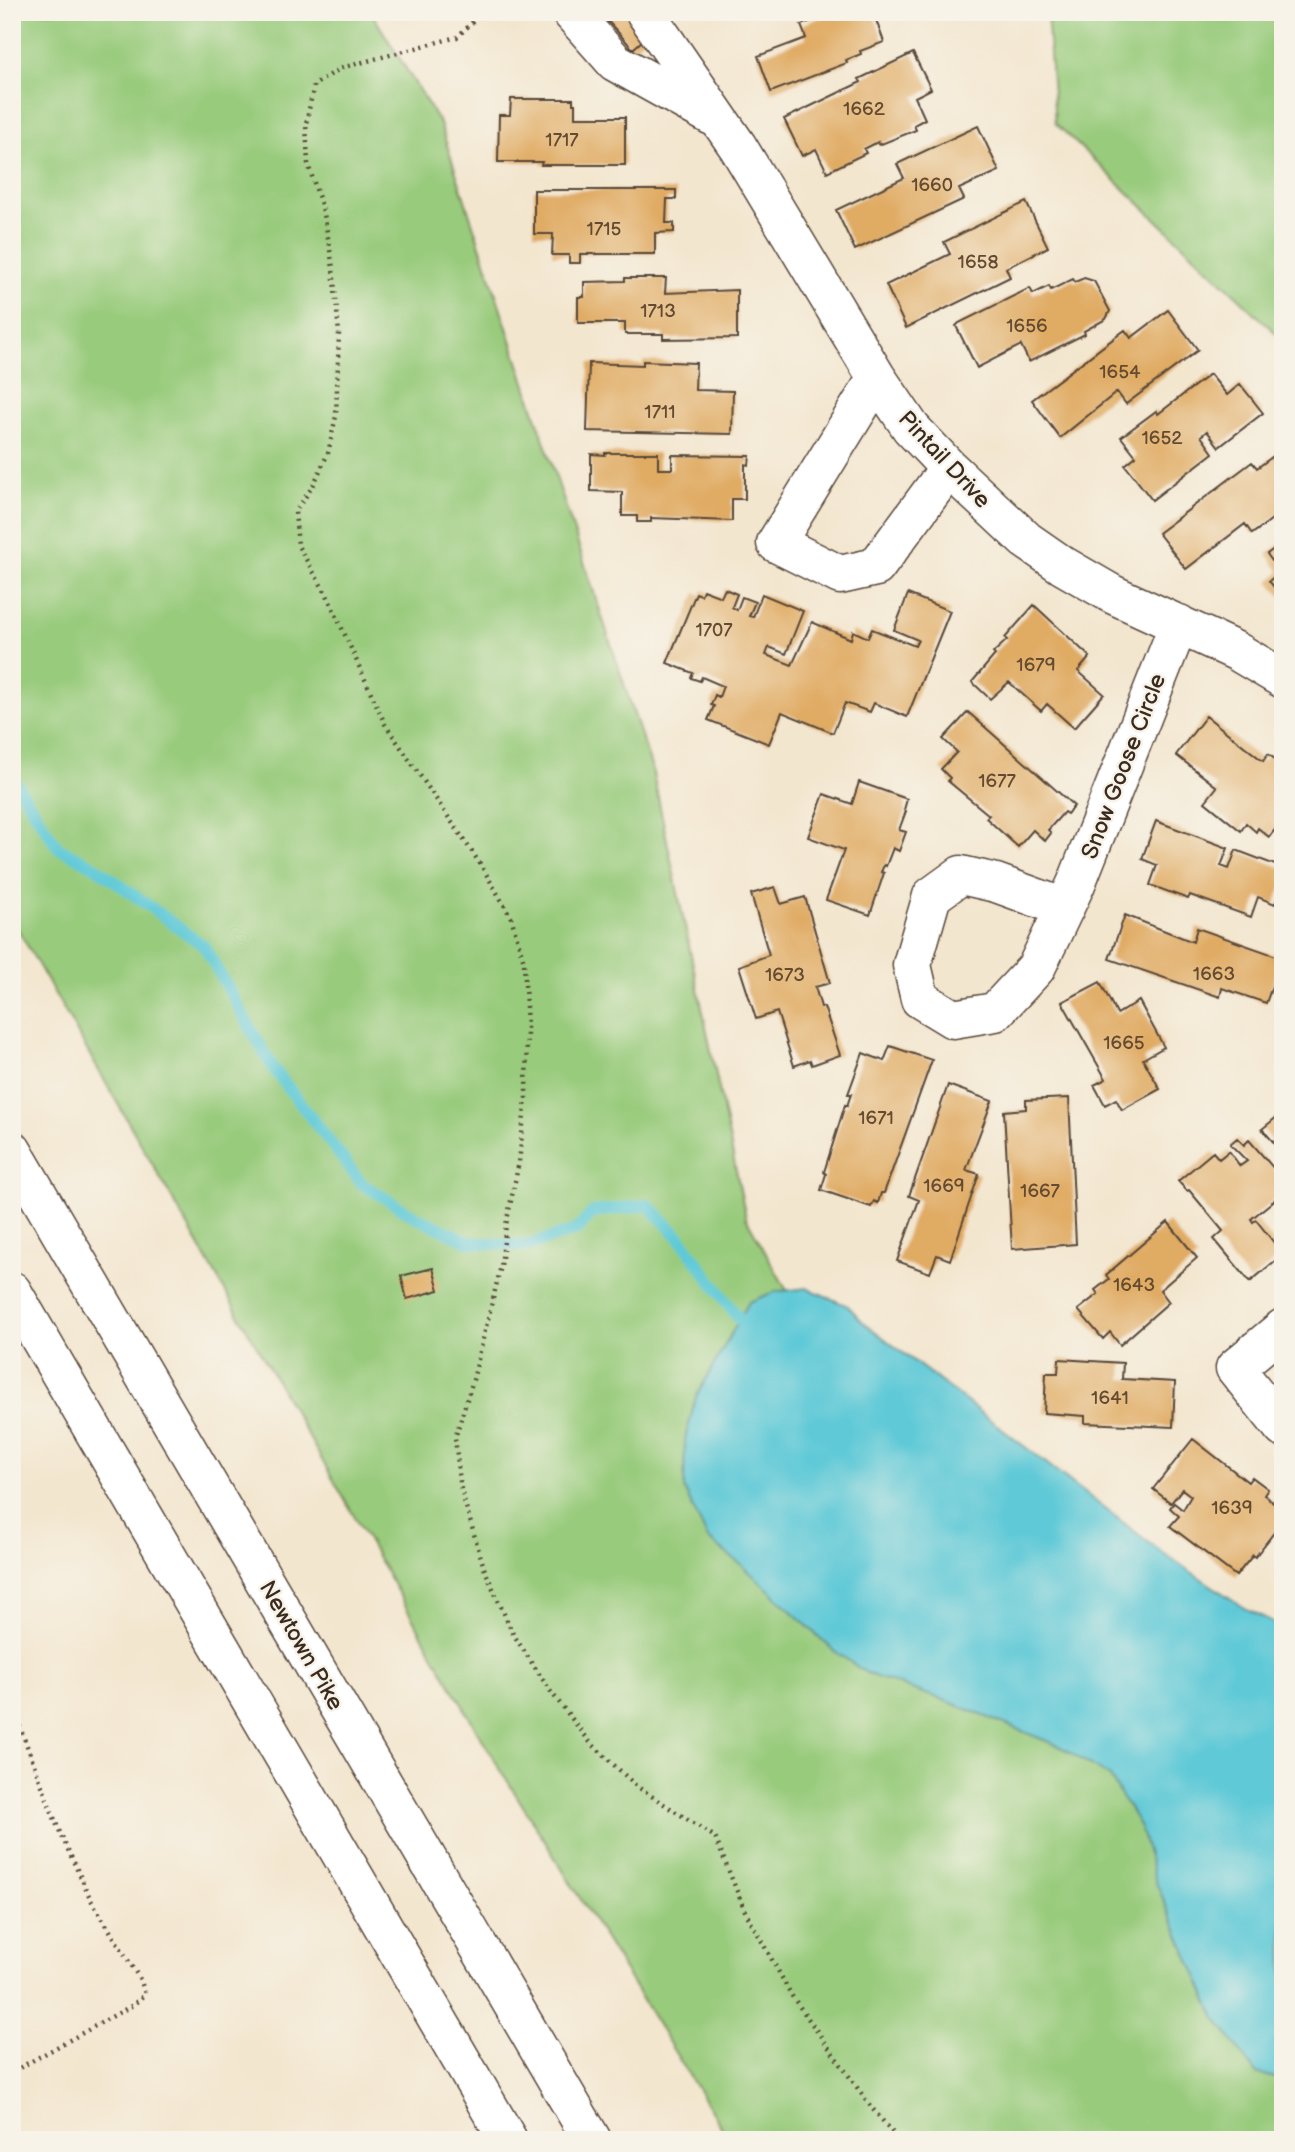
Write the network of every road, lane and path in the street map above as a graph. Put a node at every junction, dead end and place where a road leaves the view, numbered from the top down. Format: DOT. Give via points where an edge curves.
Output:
graph roads {
  1 [pos="483,12"];
  2 [pos="571,12"];
  3 [pos="645,12"];
  4 [pos="720,120"];
  5 [pos="877,378"];
  6 [pos="948,468"];
  7 [pos="1179,624"];
  8 [pos="1283,679"];
  9 [pos="1065,908"];
  10 [pos="12,1150"];
  11 [pos="12,1291"];
  12 [pos="1283,1328"];
  13 [pos="1283,1428"];
  14 [pos="12,1706"];
  15 [pos="12,2072"];
  16 [pos="508,2140"];
  17 [pos="592,2140"];
  18 [pos="899,2140"];
  1 -- 18 [label="path" via="457,37 341,68 314,85 306,124 308,164 324,214 333,268 339,333 336,416 328,453 295,512 299,546 327,595 385,724 511,917 524,962 526,1097 519,1162 501,1266 455,1438 461,1490 484,1568 513,1634 551,1692 590,1742 636,1786 715,1838 745,1911 792,1996"];
  2 -- 4 [label="main road, Pintail Drive" via="615,62"];
  3 -- 4 [label="main road, Pintail Drive"];
  4 -- 5 [label="main road, Pintail Drive"];
  5 -- 6 [label="main road, Pintail Drive" via="911,428"];
  5 -- 6 [label="main road" via="776,543 840,575 876,567"];
  6 -- 7 [label="main road, Pintail Drive" via="1017,532 1062,565"];
  7 -- 8 [label="main road, Pintail Drive"];
  7 -- 9 [label="main road, Snow Goose Circle"];
  10 -- 17 [label="main road, Newtown Pike"];
  11 -- 16 [label="main road"];
  12 -- 13 [label="main road" via="1235,1368"];
  14 -- 15 [label="path" via="85,1888 145,1994"];
}
